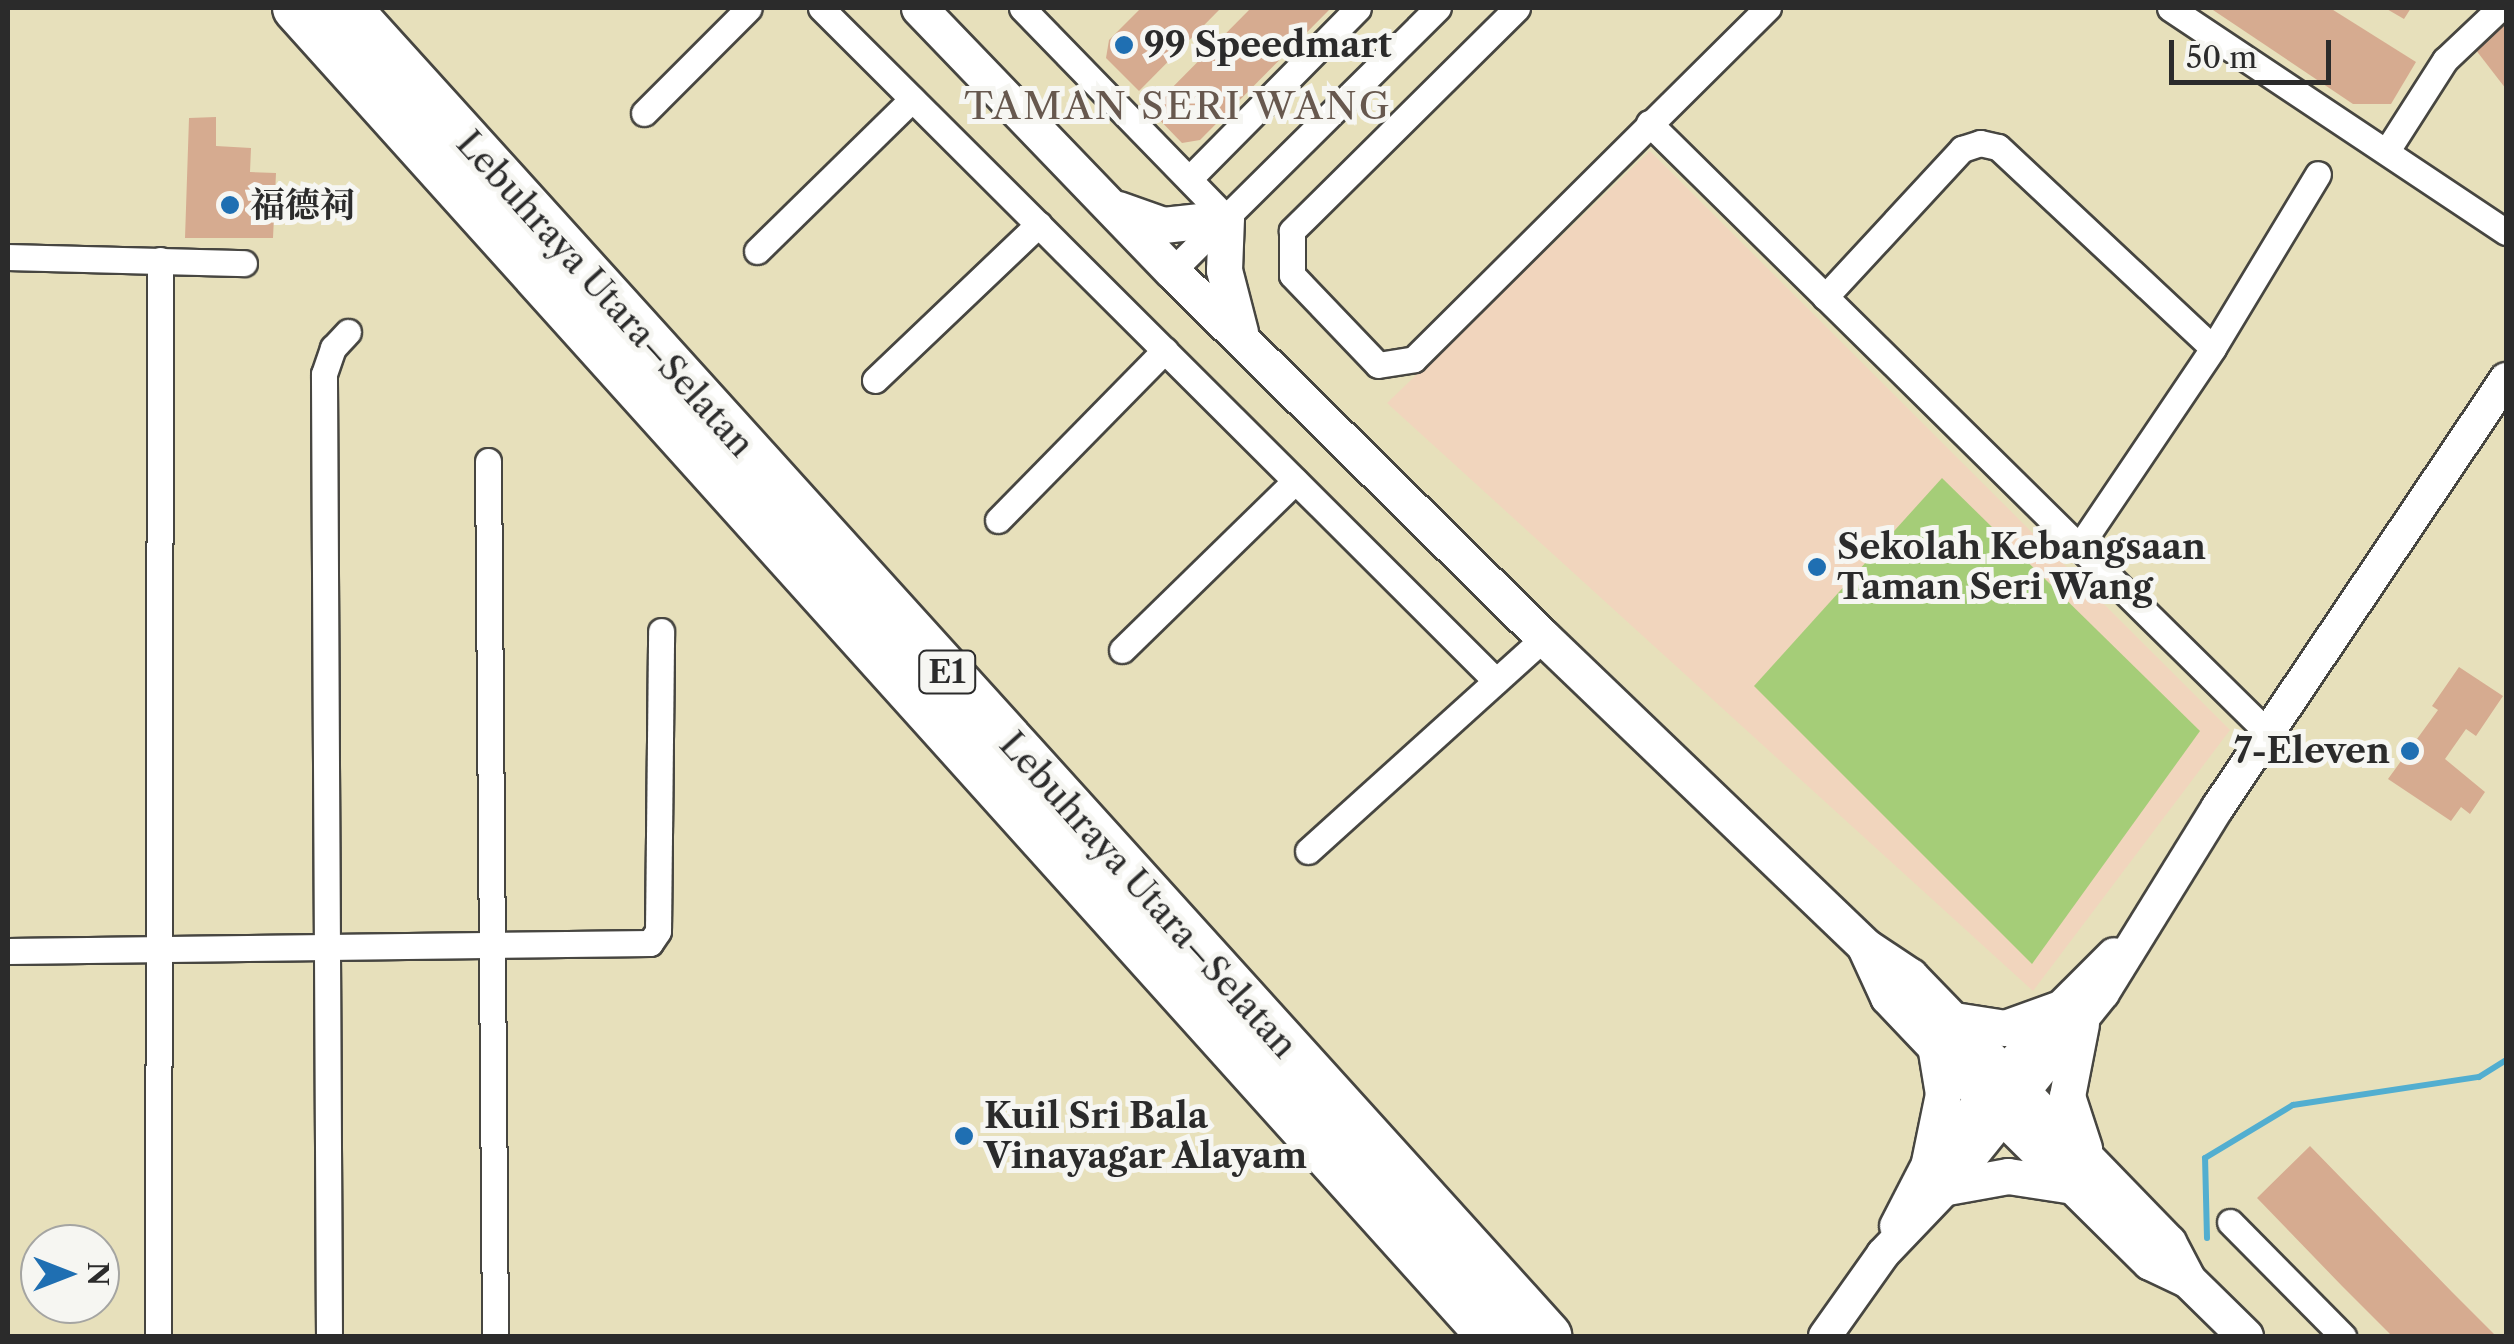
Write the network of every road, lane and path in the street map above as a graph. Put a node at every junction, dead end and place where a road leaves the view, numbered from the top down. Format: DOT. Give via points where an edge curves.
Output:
graph roads {
  1 [pos="297,8"];
  2 [pos="346,8"];
  3 [pos="749,8"];
  4 [pos="821,8"];
  5 [pos="919,8"];
  6 [pos="1022,8"];
  7 [pos="1358,8"];
  8 [pos="1438,8"];
  9 [pos="1517,8"];
  10 [pos="1768,8"];
  11 [pos="2170,8"];
  12 [pos="2500,8"];
  13 [pos="912,99"];
  14 [pos="644,112"];
  15 [pos="1648,124"];
  16 [pos="2388,149"];
  17 [pos="2318,174"];
  18 [pos="1189,180"];
  19 [pos="1109,206"];
  20 [pos="1226,218"];
  21 [pos="1039,224"];
  22 [pos="2506,232"];
  23 [pos="757,251"];
  24 [pos="8,257"];
  25 [pos="160,260"];
  26 [pos="244,262"];
  27 [pos="1172,270"];
  28 [pos="1826,297"];
  29 [pos="348,332"];
  30 [pos="1242,338"];
  31 [pos="2213,348"];
  32 [pos="1166,350"];
  33 [pos="2506,379"];
  34 [pos="874,380"];
  35 [pos="488,462"];
  36 [pos="1294,480"];
  37 [pos="998,520"];
  38 [pos="2080,548"];
  39 [pos="661,631"];
  40 [pos="1544,638"];
  41 [pos="1122,650"];
  42 [pos="1496,681"];
  43 [pos="2268,733"];
  44 [pos="1308,851"];
  45 [pos="494,948"];
  46 [pos="330,949"];
  47 [pos="159,950"];
  48 [pos="8,951"];
  49 [pos="2070,1016"];
  50 [pos="1944,1032"];
  51 [pos="2004,1096"];
  52 [pos="1938,1175"];
  53 [pos="2082,1176"];
  54 [pos="2230,1222"];
  55 [pos="158,1336"];
  56 [pos="329,1336"];
  57 [pos="495,1336"];
  58 [pos="1492,1336"];
  59 [pos="1547,1336"];
  60 [pos="1824,1336"];
  61 [pos="2245,1336"];
  62 [pos="2343,1336"];
  1 -- 58 [label="highway, Lebuhraya Utara–Selatan / E1"];
  2 -- 59 [label="highway, Lebuhraya Utara–Selatan / E1"];
  3 -- 14 [label="street"];
  4 -- 13 [label="street"];
  5 -- 19 [label="main road"];
  6 -- 18 [label="street"];
  7 -- 18 [label="street"];
  8 -- 20 [label="street"];
  9 -- 15 [label="street" via="1292,231 1292,275 1378,365 1414,360"];
  10 -- 15 [label="street"];
  11 -- 16 [label="street"];
  12 -- 16 [label="street" via="2445,60"];
  13 -- 21 [label="street"];
  13 -- 23 [label="street"];
  15 -- 28 [label="street"];
  16 -- 22 [label="street"];
  17 -- 31 [label="street"];
  18 -- 20 [label="street"];
  19 -- 20 [label="main road" via="1163,225"];
  19 -- 27 [label="main road"];
  20 -- 27 [label="street"];
  20 -- 30 [label="main road" via="1227,290"];
  21 -- 32 [label="street"];
  21 -- 34 [label="street"];
  24 -- 25 [label="street"];
  25 -- 26 [label="street"];
  25 -- 47 [label="street"];
  27 -- 30 [label="main road"];
  28 -- 31 [label="street" via="1962,150 1980,142 1998,146"];
  28 -- 38 [label="street"];
  29 -- 46 [label="street" via="332,348 324,374"];
  30 -- 40 [label="main road"];
  31 -- 38 [label="street"];
  32 -- 36 [label="street"];
  32 -- 37 [label="street"];
  33 -- 43 [label="street"];
  35 -- 45 [label="street"];
  36 -- 41 [label="street"];
  36 -- 42 [label="street"];
  38 -- 43 [label="street"];
  39 -- 45 [label="street" via="658,931 650,943 635,947"];
  40 -- 42 [label="street"];
  40 -- 50 [label="main road" via="1865,946 1910,976"];
  42 -- 44 [label="street"];
  43 -- 49 [label="street" via="2133,938"];
  45 -- 46 [label="street"];
  45 -- 57 [label="street"];
  46 -- 47 [label="street"];
  46 -- 56 [label="street"];
  47 -- 48 [label="street"];
  47 -- 55 [label="street"];
  49 -- 50 [label="main road"];
  49 -- 51 [label="street"];
  49 -- 53 [label="main road" via="2067,1096"];
  50 -- 51 [label="main road"];
  50 -- 52 [label="main road"];
  51 -- 52 [label="street"];
  51 -- 53 [label="main road"];
  52 -- 53 [label="main road"];
  52 -- 60 [label="street"];
  53 -- 61 [label="main road" via="2150,1262 2188,1280"];
  54 -- 62 [label="street"];
}
